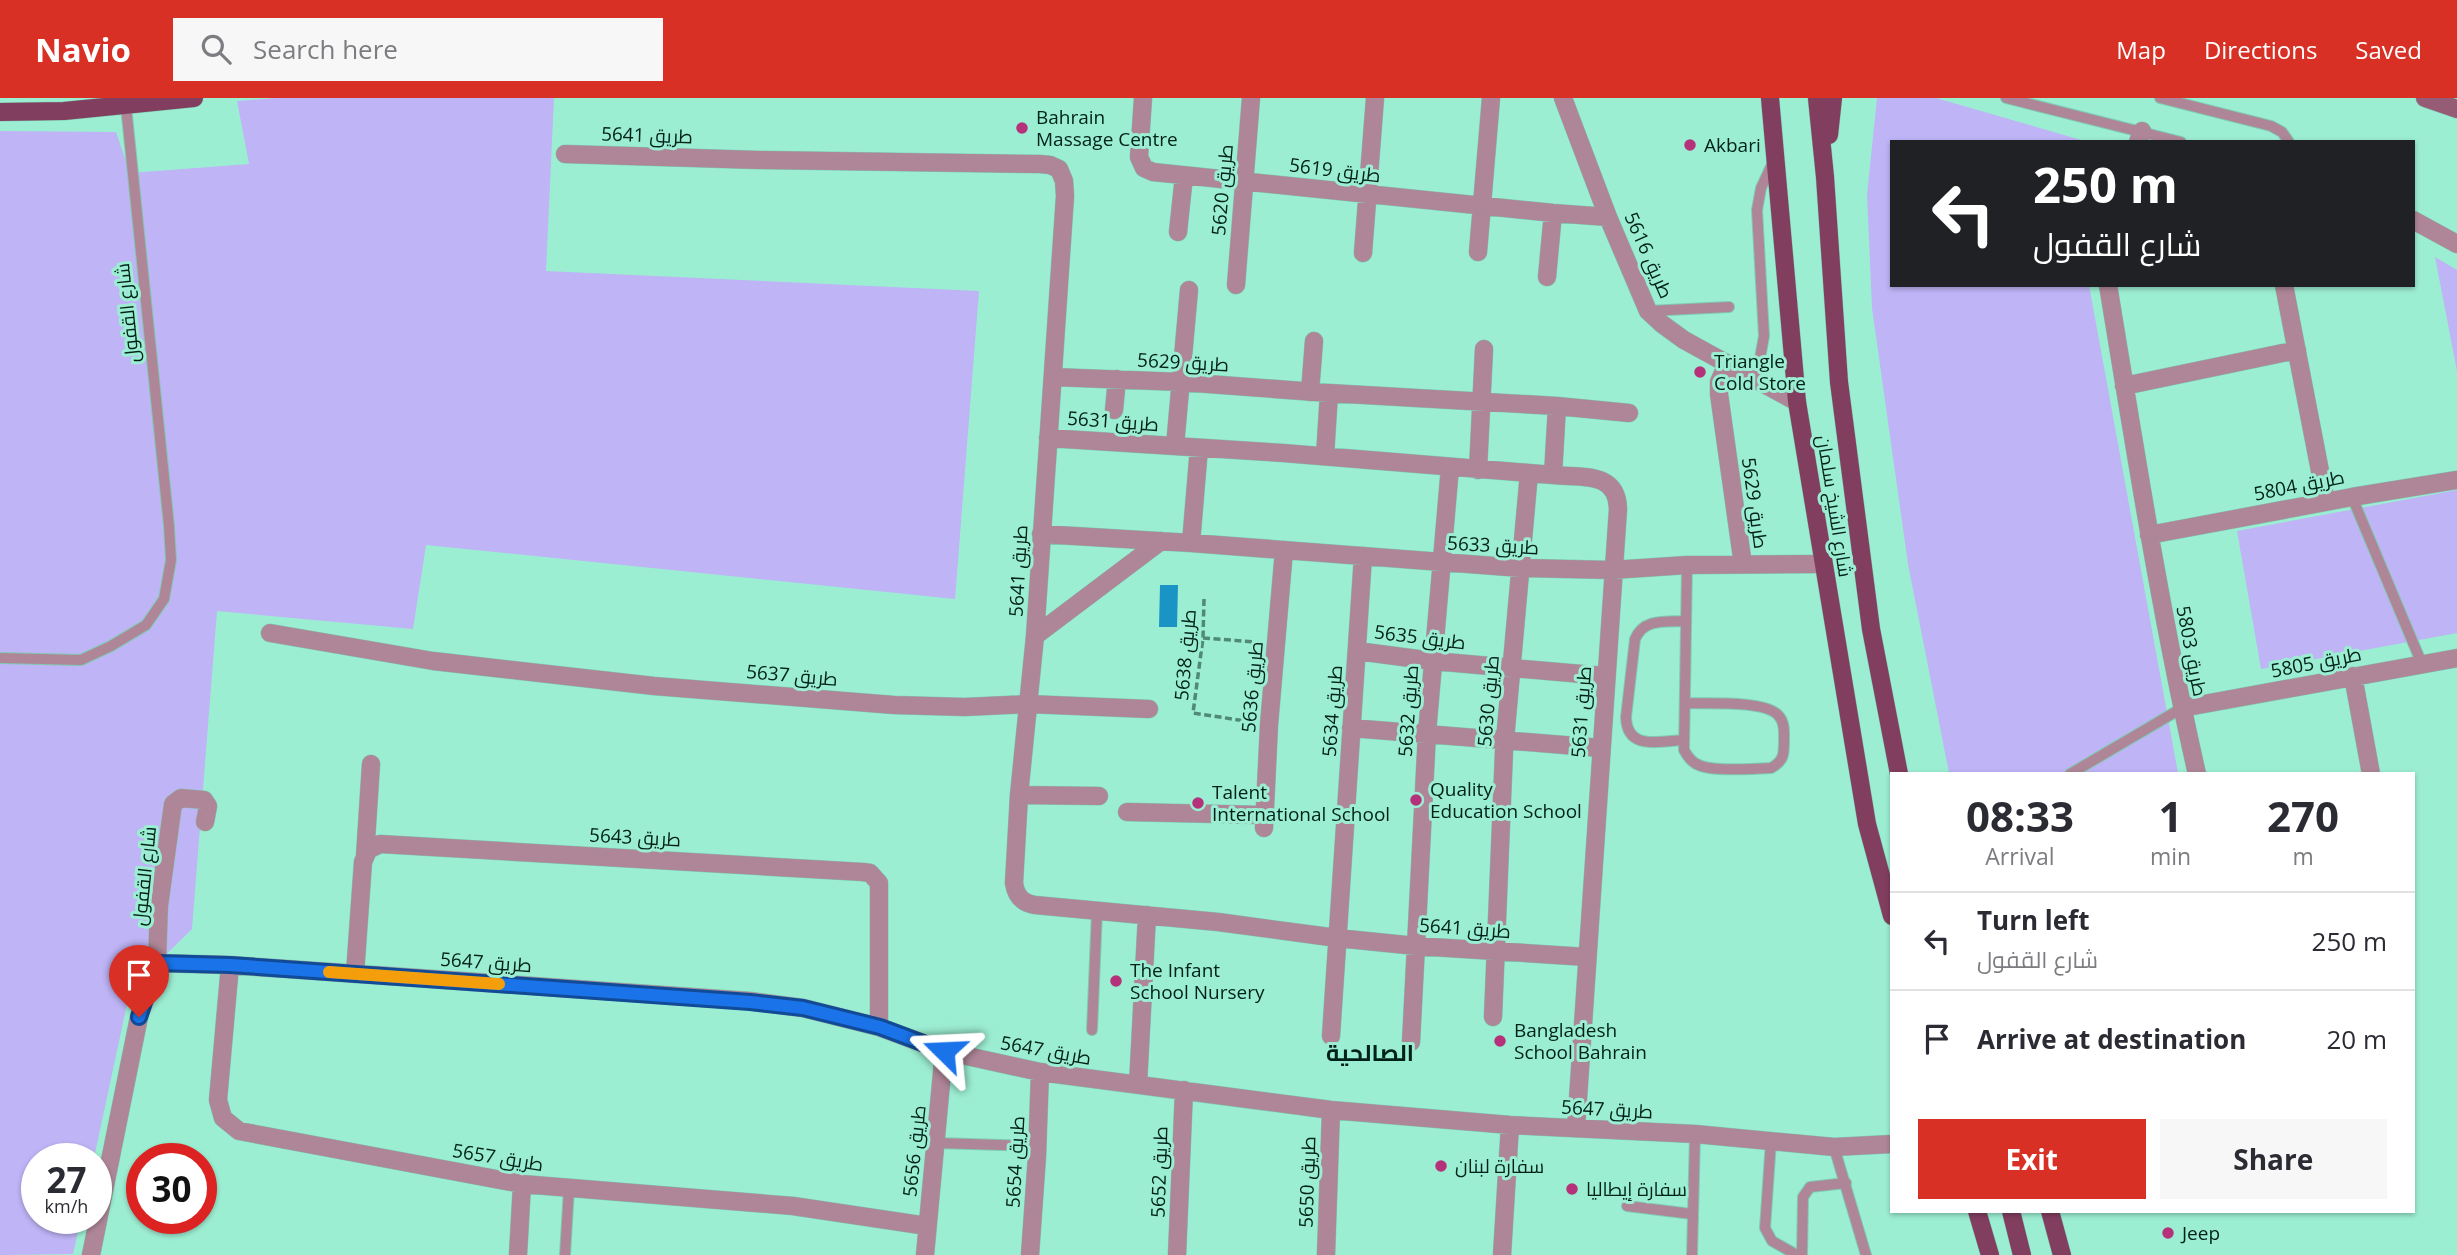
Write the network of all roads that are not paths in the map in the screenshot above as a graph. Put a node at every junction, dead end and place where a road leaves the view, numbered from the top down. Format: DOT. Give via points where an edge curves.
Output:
graph roads {
  1 [pos="194,98"];
  2 [pos="1143,98"];
  3 [pos="1251,98"];
  4 [pos="1375,98"];
  5 [pos="1491,98"];
  6 [pos="1563,98"];
  7 [pos="1770,98"];
  8 [pos="1817,98"];
  9 [pos="1833,98"];
  10 [pos="2006,98"];
  11 [pos="2160,98"];
  12 [pos="2425,98"];
  13 [pos="125,106"];
  14 [pos="2457,109"];
  15 [pos="0,112"];
  16 [pos="2140,136"];
  17 [pos="2167,140"];
  18 [pos="2288,140"];
  19 [pos="565,154"];
  20 [pos="1777,155"];
  21 [pos="1184,176"];
  22 [pos="1825,177"];
  23 [pos="1244,180"];
  24 [pos="1367,195"];
  25 [pos="1482,206"];
  26 [pos="1553,213"];
  27 [pos="1608,216"];
  28 [pos="2415,221"];
  29 [pos="1178,232"];
  30 [pos="2456,242"];
  31 [pos="1478,252"];
  32 [pos="1363,253"];
  33 [pos="1547,277"];
  34 [pos="1236,285"];
  35 [pos="2108,287"];
  36 [pos="2284,287"];
  37 [pos="1189,290"];
  38 [pos="1729,307"];
  39 [pos="1648,311"];
  40 [pos="1314,341"];
  41 [pos="1484,349"];
  42 [pos="2297,351"];
  43 [pos="1727,364"];
  44 [pos="1053,377"];
  45 [pos="1117,379"];
  46 [pos="1756,380"];
  47 [pos="1181,382"];
  48 [pos="2124,386"];
  49 [pos="1310,392"];
  50 [pos="1329,393"];
  51 [pos="1797,402"];
  52 [pos="1481,403"];
  53 [pos="1557,406"];
  54 [pos="1114,410"];
  55 [pos="1629,413"];
  56 [pos="1048,438"];
  57 [pos="1175,446"];
  58 [pos="1199,448"];
  59 [pos="1325,456"];
  60 [pos="1450,467"];
  61 [pos="1478,470"];
  62 [pos="1529,473"];
  63 [pos="1553,475"];
  64 [pos="2457,480"];
  65 [pos="2352,497"];
  66 [pos="2326,502"];
  67 [pos="1041,534"];
  68 [pos="2149,535"];
  69 [pos="1161,541"];
  70 [pos="1191,542"];
  71 [pos="1284,550"];
  72 [pos="1363,556"];
  73 [pos="1442,563"];
  74 [pos="1823,564"];
  75 [pos="1687,565"];
  76 [pos="1743,565"];
  77 [pos="1521,568"];
  78 [pos="1612,570"];
  79 [pos="1686,621"];
  80 [pos="270,633"];
  81 [pos="1035,636"];
  82 [pos="1357,651"];
  83 [pos="0,658"];
  84 [pos="2457,658"];
  85 [pos="1433,661"];
  86 [pos="2422,664"];
  87 [pos="1511,668"];
  88 [pos="1605,676"];
  89 [pos="2353,676"];
  90 [pos="1685,703"];
  91 [pos="1028,705"];
  92 [pos="2182,708"];
  93 [pos="1149,709"];
  94 [pos="1351,728"];
  95 [pos="1427,733"];
  96 [pos="1505,740"];
  97 [pos="1684,740"];
  98 [pos="1601,748"];
  99 [pos="371,764"];
  100 [pos="1899,772"];
  101 [pos="2073,772"];
  102 [pos="2197,772"];
  103 [pos="2371,772"];
  104 [pos="1019,795"];
  105 [pos="1099,796"];
  106 [pos="1127,811"];
  107 [pos="205,822"];
  108 [pos="365,856"];
  109 [pos="1890,909"];
  110 [pos="1097,911"];
  111 [pos="1147,915"];
  112 [pos="1337,938"];
  113 [pos="1416,946"];
  114 [pos="1497,952"];
  115 [pos="1587,957"];
  116 [pos="157,963"];
  117 [pos="230,965"];
  118 [pos="355,974"];
  119 [pos="1493,1017"];
  120 [pos="880,1027"];
  121 [pos="1092,1030"];
  122 [pos="1331,1036"];
  123 [pos="1411,1042"];
  124 [pos="944,1051"];
  125 [pos="1040,1072"];
  126 [pos="1138,1085"];
  127 [pos="1184,1090"];
  128 [pos="1331,1110"];
  129 [pos="1510,1125"];
  130 [pos="1576,1128"];
  131 [pos="1695,1134"];
  132 [pos="1771,1141"];
  133 [pos="936,1143"];
  134 [pos="1890,1144"];
  135 [pos="1037,1146"];
  136 [pos="1834,1147"];
  137 [pos="1846,1183"];
  138 [pos="522,1184"];
  139 [pos="569,1188"];
  140 [pos="1627,1206"];
  141 [pos="1978,1213"];
  142 [pos="2012,1213"];
  143 [pos="2051,1213"];
  144 [pos="1692,1214"];
  145 [pos="927,1226"];
  146 [pos="91,1255"];
  147 [pos="518,1255"];
  148 [pos="565,1255"];
  149 [pos="925,1255"];
  150 [pos="1030,1255"];
  151 [pos="1177,1255"];
  152 [pos="1326,1255"];
  153 [pos="1502,1255"];
  154 [pos="1692,1255"];
  155 [pos="1799,1255"];
  156 [pos="1866,1255"];
  157 [pos="1990,1255"];
  158 [pos="2022,1255"];
  159 [pos="2062,1255"];
  1 -- 13 [label="main road"];
  2 -- 21 [label="street, طريق 5619" via="1140,163 1153,173"];
  3 -- 23 [label="street, طريق 5620"];
  4 -- 24 [label="street"];
  5 -- 25 [label="street"];
  6 -- 27 [label="street, طريق 5616"];
  7 -- 20 [label="main road, شارع الشيخ سلمان"];
  8 -- 22 [label="main road, شارع الشيخ سلمان"];
  9 -- 22 [label="main road"];
  10 -- 16 [label="lane"];
  11 -- 18 [label="lane" via="2271,126"];
  12 -- 14 [label="street"];
  13 -- 15 [label="main road"];
  13 -- 83 [label="lane, شارع القفول" via="169,526 171,560 164,599 146,625 81,660"];
  16 -- 17 [label="lane"];
  19 -- 44 [label="street, طريق 5641" via="1050,165 1059,169 1065,196"];
  20 -- 46 [label="lane" via="1761,187 1757,210 1764,335"];
  20 -- 51 [label="main road, شارع الشيخ سلمان"];
  21 -- 23 [label="street, طريق 5619"];
  21 -- 29 [label="street"];
  22 -- 100 [label="main road, شارع الشيخ سلمان" via="1839,382 1871,629"];
  23 -- 24 [label="street, طريق 5619"];
  23 -- 34 [label="street, طريق 5620"];
  24 -- 25 [label="street, طريق 5619"];
  24 -- 32 [label="street"];
  25 -- 26 [label="street, طريق 5619"];
  25 -- 31 [label="street"];
  26 -- 27 [label="street, طريق 5619"];
  26 -- 33 [label="street"];
  27 -- 39 [label="street, طريق 5616"];
  28 -- 30 [label="street"];
  35 -- 48 [label="street, طريق 5803"];
  36 -- 42 [label="street"];
  37 -- 47 [label="street, طريق 5631"];
  38 -- 39 [label="lane"];
  39 -- 43 [label="street, طريق 5616" via="1672,333"];
  40 -- 49 [label="street"];
  41 -- 52 [label="street"];
  42 -- 48 [label="street"];
  42 -- 66 [label="street"];
  43 -- 46 [label="street, طريق 5616"];
  43 -- 76 [label="street, طريق 5629" via="1718,388"];
  44 -- 45 [label="street, طريق 5629"];
  44 -- 56 [label="street, طريق 5641"];
  45 -- 47 [label="street, طريق 5629"];
  45 -- 54 [label="street"];
  46 -- 51 [label="street, طريق 5616"];
  47 -- 49 [label="street, طريق 5629"];
  47 -- 57 [label="street, طريق 5631"];
  48 -- 68 [label="street, طريق 5803"];
  49 -- 50 [label="street, طريق 5629"];
  50 -- 52 [label="street, طريق 5629"];
  50 -- 59 [label="street"];
  51 -- 74 [label="main road, شارع الشيخ سلمان"];
  52 -- 53 [label="street, طريق 5629"];
  52 -- 61 [label="street"];
  53 -- 55 [label="street, طريق 5629"];
  53 -- 63 [label="street"];
  56 -- 57 [label="street, طريق 5631"];
  56 -- 67 [label="street, طريق 5641"];
  57 -- 58 [label="street, طريق 5631"];
  58 -- 59 [label="street, طريق 5631"];
  58 -- 70 [label="street"];
  59 -- 60 [label="street, طريق 5631"];
  60 -- 61 [label="street, طريق 5631"];
  60 -- 73 [label="street, طريق 5632"];
  61 -- 62 [label="street, طريق 5631"];
  62 -- 63 [label="street, طريق 5631"];
  62 -- 77 [label="street, طريق 5630"];
  63 -- 78 [label="street, طريق 5631" via="1596,479 1614,488 1618,509"];
  64 -- 65 [label="street, طريق 5804"];
  65 -- 66 [label="street, طريق 5804"];
  65 -- 86 [label="lane"];
  66 -- 68 [label="street, طريق 5804"];
  67 -- 69 [label="street, طريق 5633"];
  67 -- 81 [label="street, طريق 5641"];
  68 -- 92 [label="street, طريق 5803"];
  69 -- 70 [label="street, طريق 5633"];
  69 -- 81 [label="street"];
  70 -- 71 [label="street, طريق 5633"];
  71 -- 72 [label="street, طريق 5633"];
  71 -- 106 [label="street, طريق 5636" via="1264,822"];
  72 -- 73 [label="street, طريق 5633"];
  72 -- 82 [label="street, طريق 5634"];
  73 -- 77 [label="street, طريق 5633"];
  73 -- 85 [label="street, طريق 5632"];
  74 -- 76 [label="street, طريق 5633"];
  74 -- 109 [label="main road, شارع الشيخ سلمان" via="1867,824"];
  75 -- 76 [label="street, طريق 5633"];
  75 -- 78 [label="street, طريق 5633"];
  75 -- 79 [label="lane"];
  77 -- 78 [label="street, طريق 5633"];
  77 -- 87 [label="street, طريق 5630"];
  78 -- 88 [label="street, طريق 5631"];
  79 -- 90 [label="lane"];
  79 -- 97 [label="lane" via="1655,622 1637,633 1626,717 1626,727 1641,741"];
  80 -- 91 [label="street, طريق 5637" via="579,679 894,705"];
  81 -- 91 [label="street, طريق 5641"];
  82 -- 85 [label="street, طريق 5635"];
  82 -- 94 [label="street, طريق 5634"];
  84 -- 86 [label="street, طريق 5805"];
  85 -- 87 [label="street, طريق 5635"];
  85 -- 95 [label="street, طريق 5632"];
  86 -- 89 [label="street, طريق 5805"];
  87 -- 88 [label="street, طريق 5635"];
  87 -- 96 [label="street, طريق 5630"];
  88 -- 98 [label="street, طريق 5631"];
  89 -- 92 [label="street, طريق 5805"];
  89 -- 103 [label="street"];
  90 -- 97 [label="lane"];
  90 -- 97 [label="lane" via="1758,706 1777,713 1783,722 1784,757 1771,768 1700,766 1690,760"];
  91 -- 93 [label="street, طريق 5637"];
  91 -- 104 [label="street, طريق 5641"];
  92 -- 101 [label="lane"];
  92 -- 102 [label="street, طريق 5803"];
  94 -- 95 [label="street"];
  94 -- 112 [label="street, طريق 5634"];
  95 -- 96 [label="street"];
  95 -- 113 [label="street, طريق 5632"];
  96 -- 98 [label="street"];
  96 -- 114 [label="street, طريق 5630"];
  98 -- 115 [label="street, طريق 5631"];
  99 -- 108 [label="street"];
  104 -- 105 [label="street"];
  104 -- 110 [label="street, طريق 5641" via="1014,883 1018,896 1029,904"];
  107 -- 116 [label="street, شارع القفول" via="208,809 204,800 181,798 173,804 159,906"];
  108 -- 118 [label="street"];
  108 -- 120 [label="street, طريق 5643" via="373,846 388,844 870,873 880,889"];
  110 -- 111 [label="street, طريق 5641"];
  110 -- 121 [label="lane"];
  111 -- 112 [label="street, طريق 5641"];
  111 -- 126 [label="street"];
  112 -- 113 [label="street, طريق 5641"];
  112 -- 122 [label="street, طريق 5634"];
  113 -- 114 [label="street, طريق 5641"];
  113 -- 123 [label="street, طريق 5632"];
  114 -- 115 [label="street, طريق 5641"];
  114 -- 119 [label="street, طريق 5630"];
  115 -- 130 [label="street, طريق 5631"];
  116 -- 117 [label="street, طريق 5647"];
  116 -- 146 [label="street, شارع القفول" via="139,1017"];
  117 -- 118 [label="street, طريق 5647"];
  117 -- 138 [label="street, طريق 5657" via="218,1100 223,1118 233,1128"];
  118 -- 120 [label="street, طريق 5647" via="750,1002 803,1008"];
  120 -- 124 [label="street, طريق 5647"];
  124 -- 125 [label="street, طريق 5647"];
  124 -- 133 [label="street, طريق 5656"];
  125 -- 126 [label="street, طريق 5647"];
  125 -- 135 [label="street, طريق 5654"];
  126 -- 127 [label="street, طريق 5647"];
  127 -- 128 [label="street, طريق 5647"];
  127 -- 151 [label="street, طريق 5652"];
  128 -- 129 [label="street, طريق 5647"];
  128 -- 152 [label="street, طريق 5650"];
  129 -- 130 [label="street, طريق 5647"];
  129 -- 153 [label="street"];
  130 -- 131 [label="street, طريق 5647"];
  131 -- 132 [label="street, طريق 5647"];
  131 -- 144 [label="lane"];
  132 -- 136 [label="street, طريق 5647"];
  132 -- 155 [label="lane" via="1765,1228 1772,1241"];
  133 -- 135 [label="lane"];
  133 -- 145 [label="street, طريق 5656"];
  134 -- 136 [label="street, طريق 5647"];
  135 -- 150 [label="street, طريق 5654"];
  136 -- 137 [label="lane"];
  137 -- 155 [label="lane" via="1810,1187 1806,1192"];
  137 -- 156 [label="lane"];
  138 -- 139 [label="street, طريق 5657"];
  138 -- 147 [label="street"];
  139 -- 145 [label="street, طريق 5657" via="793,1206"];
  139 -- 148 [label="lane"];
  140 -- 144 [label="lane"];
  141 -- 157 [label="main road"];
  142 -- 158 [label="main road"];
  143 -- 159 [label="main road"];
  144 -- 154 [label="lane"];
  145 -- 149 [label="street, طريق 5656"];
}
